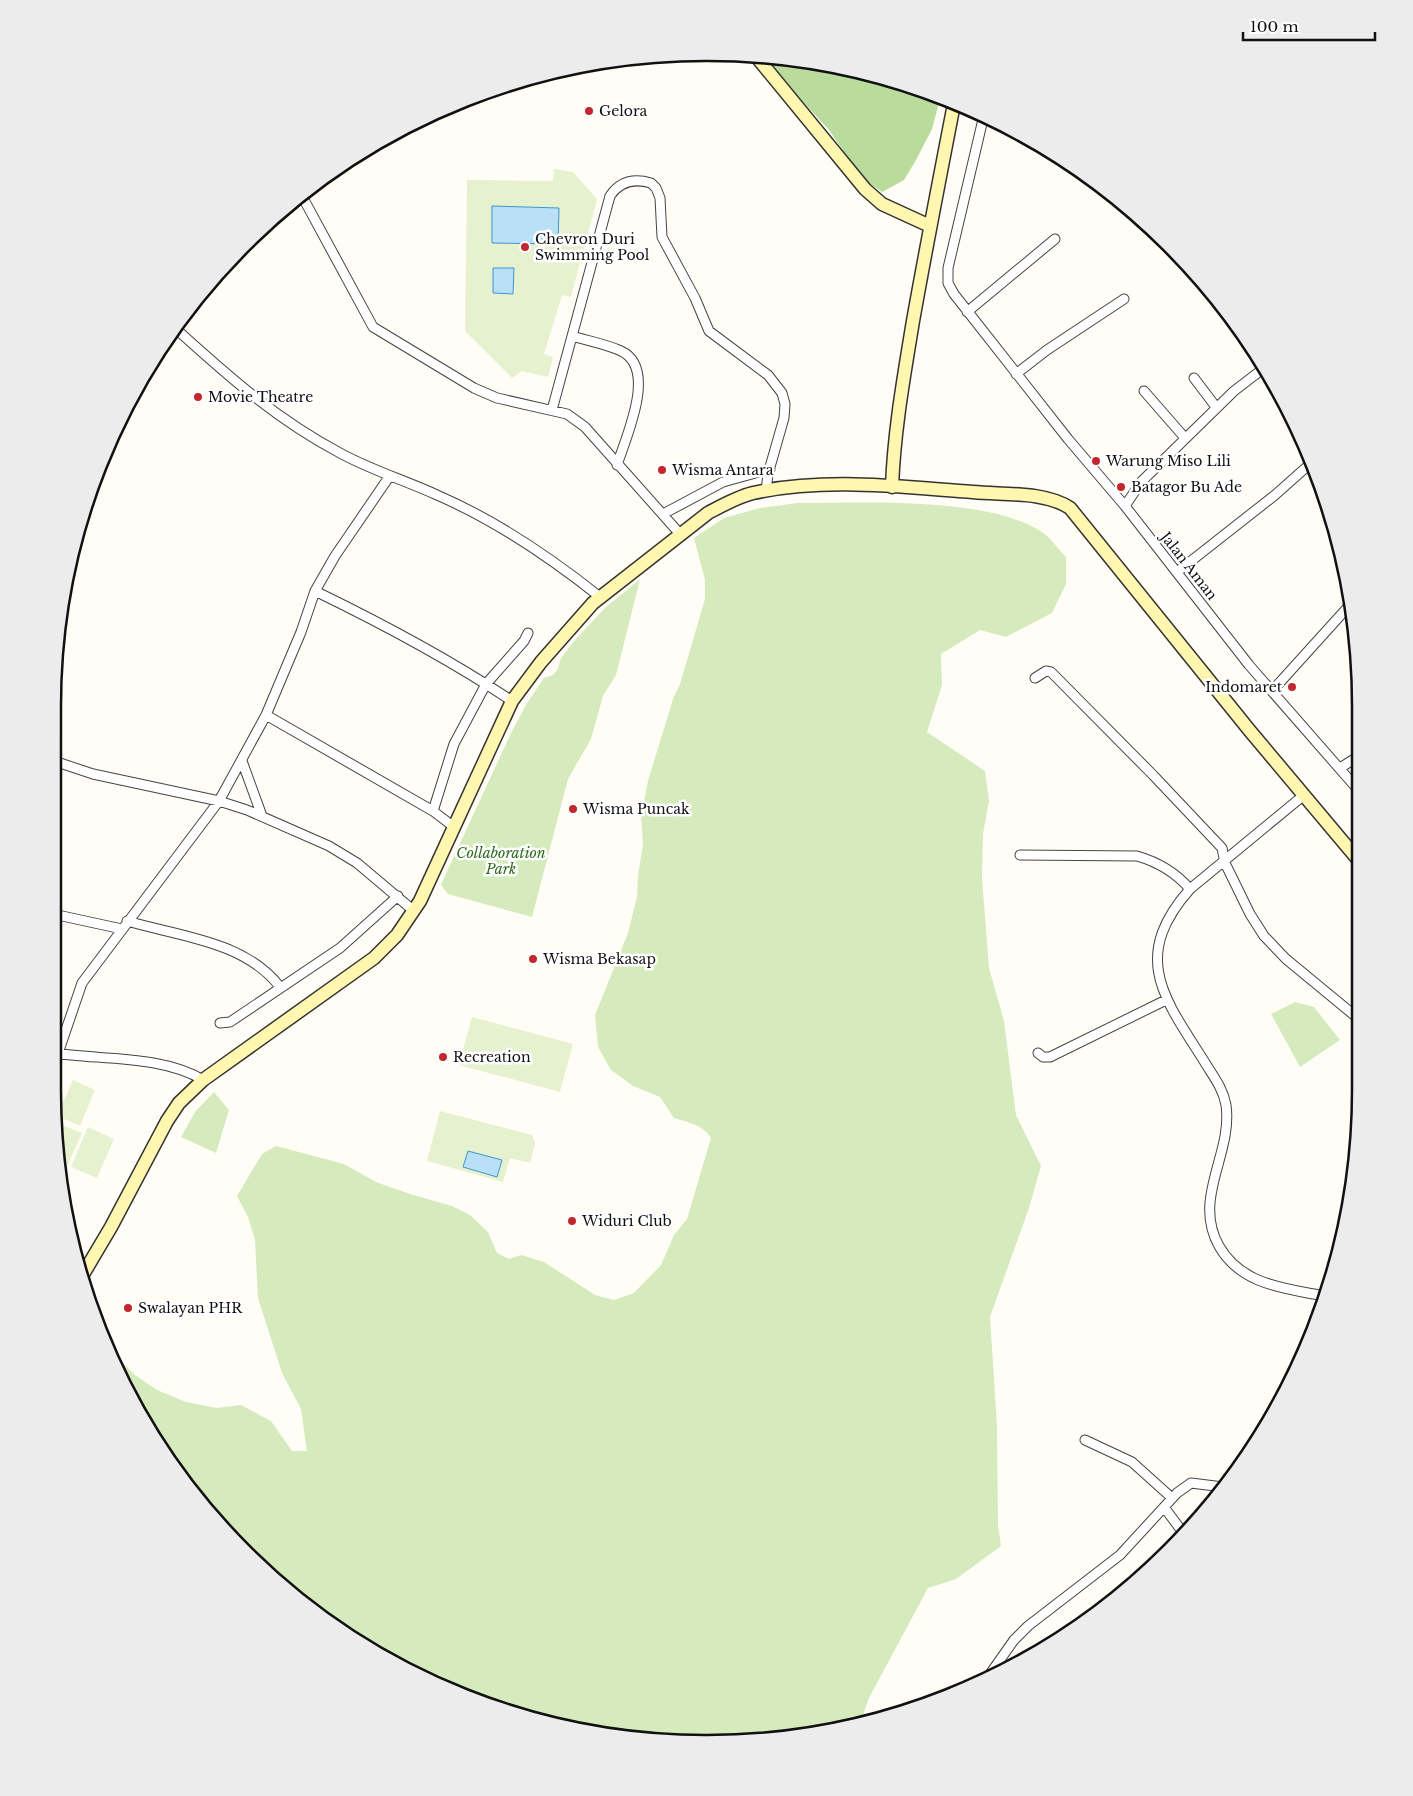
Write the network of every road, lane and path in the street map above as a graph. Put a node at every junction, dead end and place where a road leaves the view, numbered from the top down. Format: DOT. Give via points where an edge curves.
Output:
graph roads {
  1 [pos="763,64"];
  2 [pos="953,110"];
  3 [pos="982,123"];
  4 [pos="305,202"];
  5 [pos="930,226"];
  6 [pos="1055,239"];
  7 [pos="1124,299"];
  8 [pos="967,312"];
  9 [pos="181,333"];
  10 [pos="572,336"];
  11 [pos="1258,373"];
  12 [pos="1016,374"];
  13 [pos="1194,378"];
  14 [pos="1144,391"];
  15 [pos="1216,407"];
  16 [pos="552,410"];
  17 [pos="1185,438"];
  18 [pos="617,465"];
  19 [pos="1306,468"];
  20 [pos="770,469"];
  21 [pos="389,477"];
  22 [pos="892,487"];
  23 [pos="766,491"];
  24 [pos="1125,506"];
  25 [pos="663,514"];
  26 [pos="680,534"];
  27 [pos="1177,572"];
  28 [pos="315,591"];
  29 [pos="600,597"];
  30 [pos="1344,611"];
  31 [pos="528,633"];
  32 [pos="1035,678"];
  33 [pos="486,684"];
  34 [pos="1273,690"];
  35 [pos="512,701"];
  36 [pos="266,715"];
  37 [pos="1352,760"];
  38 [pos="242,761"];
  39 [pos="61,763"];
  40 [pos="1340,768"];
  41 [pos="1352,782"];
  42 [pos="1304,796"];
  43 [pos="219,801"];
  44 [pos="433,811"];
  45 [pos="262,816"];
  46 [pos="454,826"];
  47 [pos="1352,853"];
  48 [pos="1020,855"];
  49 [pos="1225,863"];
  50 [pos="1190,889"];
  51 [pos="398,896"];
  52 [pos="414,911"];
  53 [pos="61,915"];
  54 [pos="124,925"];
  55 [pos="280,987"];
  56 [pos="1166,1000"];
  57 [pos="1352,1013"];
  58 [pos="220,1023"];
  59 [pos="61,1037"];
  60 [pos="1038,1052"];
  61 [pos="61,1054"];
  62 [pos="203,1080"];
  63 [pos="86,1269"];
  64 [pos="1319,1295"];
  65 [pos="1085,1440"];
  66 [pos="1215,1485"];
  67 [pos="1172,1498"];
  68 [pos="1164,1507"];
  69 [pos="1180,1528"];
  70 [pos="996,1666"];
  1 -- 5 [label="street" via="865,189 882,204"];
  2 -- 5 [label="street"];
  3 -- 8 [label="street, Jalan Aman" via="948,268 948,283"];
  4 -- 16 [label="street" via="373,327 474,388 497,398"];
  5 -- 22 [label="street" via="908,350"];
  6 -- 8 [label="street"];
  7 -- 12 [label="street"];
  8 -- 12 [label="street, Jalan Aman"];
  9 -- 21 [label="street" via="251,396 287,422 340,454"];
  10 -- 16 [label="street"];
  10 -- 18 [label="street" via="622,351 636,368 639,392"];
  10 -- 20 [label="street" via="610,196 619,184 651,183 660,198 662,237 696,298 709,331 768,375 782,394 784,418"];
  11 -- 15 [label="street"];
  12 -- 24 [label="street, Jalan Aman"];
  13 -- 15 [label="street"];
  14 -- 17 [label="street"];
  15 -- 17 [label="street"];
  16 -- 18 [label="street" via="567,414 585,427"];
  17 -- 24 [label="street" via="1140,482"];
  18 -- 25 [label="street"];
  19 -- 27 [label="street"];
  20 -- 23 [label="street"];
  20 -- 25 [label="street" via="723,482"];
  21 -- 28 [label="street"];
  21 -- 29 [label="street" via="437,495 478,516 531,547"];
  22 -- 23 [label="street" via="828,485"];
  22 -- 42 [label="street" via="1026,496 1056,500 1070,508"];
  23 -- 26 [label="street" via="728,502"];
  24 -- 27 [label="street, Jalan Aman"];
  25 -- 26 [label="street"];
  26 -- 29 [label="street"];
  27 -- 34 [label="street, Jalan Aman" via="1249,665"];
  28 -- 33 [label="street" via="416,642"];
  28 -- 36 [label="street"];
  29 -- 35 [label="street" via="541,662"];
  30 -- 34 [label="street"];
  31 -- 33 [label="street"];
  32 -- 49 [label="street" via="1046,671 1051,672 1222,848"];
  33 -- 35 [label="street"];
  33 -- 44 [label="street" via="454,744"];
  34 -- 40 [label="street, Jalan Aman"];
  35 -- 46 [label="street"];
  36 -- 38 [label="street"];
  36 -- 44 [label="street"];
  37 -- 40 [label="street"];
  38 -- 43 [label="street"];
  38 -- 45 [label="street"];
  39 -- 43 [label="street" via="93,774"];
  40 -- 41 [label="street, Jalan Aman"];
  42 -- 47 [label="street"];
  42 -- 49 [label="street"];
  43 -- 45 [label="street"];
  43 -- 54 [label="street"];
  44 -- 46 [label="street"];
  45 -- 51 [label="street" via="329,846 357,863"];
  46 -- 52 [label="street"];
  48 -- 50 [label="street" via="1137,856 1168,869"];
  49 -- 50 [label="street"];
  49 -- 57 [label="street" via="1264,936 1286,959"];
  50 -- 56 [label="street" via="1177,904 1161,937 1158,981"];
  51 -- 52 [label="street"];
  51 -- 55 [label="street" via="340,948"];
  52 -- 62 [label="street" via="397,935 374,958"];
  53 -- 54 [label="street"];
  54 -- 55 [label="street" via="202,939 247,959 271,975"];
  54 -- 59 [label="street" via="82,983"];
  55 -- 58 [label="street" via="230,1022"];
  56 -- 60 [label="street" via="1050,1057 1043,1057"];
  56 -- 64 [label="street" via="1220,1086 1226,1105 1226,1122 1208,1208 1219,1247 1228,1259 1256,1281"];
  61 -- 62 [label="street" via="167,1066 192,1073"];
  62 -- 63 [label="street" via="179,1103 167,1121"];
  65 -- 67 [label="street" via="1132,1462"];
  66 -- 67 [label="street" via="1191,1483"];
  67 -- 68 [label="street"];
  68 -- 69 [label="street"];
  68 -- 70 [label="street" via="1120,1555 1028,1626"];
}
